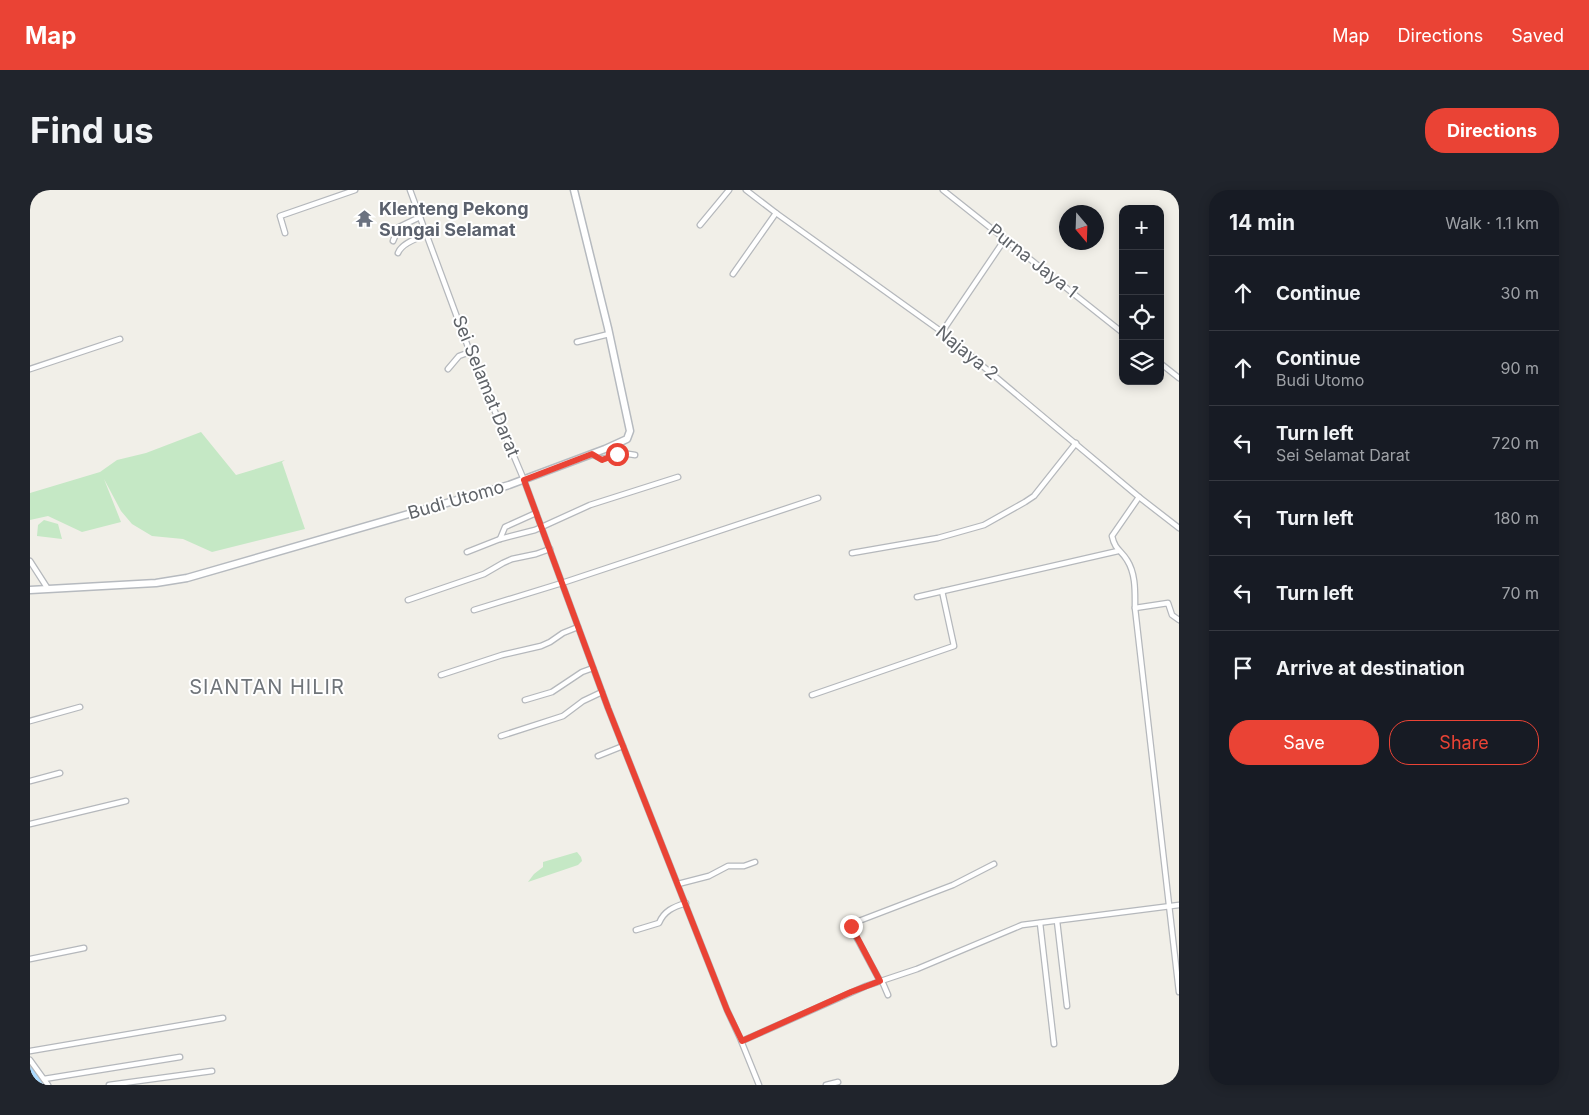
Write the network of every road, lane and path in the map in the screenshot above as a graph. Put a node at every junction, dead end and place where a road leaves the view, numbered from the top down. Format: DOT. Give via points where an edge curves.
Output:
graph roads {
  1 [pos="355,190"];
  2 [pos="410,190"];
  3 [pos="574,190"];
  4 [pos="729,190"];
  5 [pos="746,190"];
  6 [pos="943,190"];
  7 [pos="776,213"];
  8 [pos="420,218"];
  9 [pos="700,225"];
  10 [pos="286,233"];
  11 [pos="427,235"];
  12 [pos="1005,239"];
  13 [pos="393,241"];
  14 [pos="398,253"];
  15 [pos="732,274"];
  16 [pos="1119,330"];
  17 [pos="942,332"];
  18 [pos="609,334"];
  19 [pos="120,339"];
  20 [pos="577,342"];
  21 [pos="468,352"];
  22 [pos="1164,366"];
  23 [pos="30,369"];
  24 [pos="448,369"];
  25 [pos="1179,378"];
  26 [pos="1076,443"];
  27 [pos="592,454"];
  28 [pos="635,455"];
  29 [pos="678,477"];
  30 [pos="521,481"];
  31 [pos="1139,497"];
  32 [pos="818,498"];
  33 [pos="536,513"];
  34 [pos="541,527"];
  35 [pos="1179,528"];
  36 [pos="500,540"];
  37 [pos="550,549"];
  38 [pos="1118,551"];
  39 [pos="468,552"];
  40 [pos="852,553"];
  41 [pos="30,561"];
  42 [pos="559,584"];
  43 [pos="48,589"];
  44 [pos="30,590"];
  45 [pos="942,591"];
  46 [pos="917,597"];
  47 [pos="408,600"];
  48 [pos="1136,608"];
  49 [pos="474,610"];
  50 [pos="1179,620"];
  51 [pos="578,627"];
  52 [pos="591,669"];
  53 [pos="441,675"];
  54 [pos="600,693"];
  55 [pos="812,695"];
  56 [pos="525,700"];
  57 [pos="80,707"];
  58 [pos="30,721"];
  59 [pos="501,736"];
  60 [pos="621,747"];
  61 [pos="598,756"];
  62 [pos="60,773"];
  63 [pos="30,781"];
  64 [pos="126,801"];
  65 [pos="30,824"];
  66 [pos="755,862"];
  67 [pos="994,864"];
  68 [pos="678,884"];
  69 [pos="684,904"];
  70 [pos="1179,905"];
  71 [pos="1170,906"];
  72 [pos="1057,920"];
  73 [pos="1040,923"];
  74 [pos="636,930"];
  75 [pos="84,948"];
  76 [pos="30,959"];
  77 [pos="881,981"];
  78 [pos="1179,992"];
  79 [pos="888,995"];
  80 [pos="1067,1006"];
  81 [pos="224,1018"];
  82 [pos="742,1041"];
  83 [pos="1054,1044"];
  84 [pos="30,1051"];
  85 [pos="180,1057"];
  86 [pos="30,1060"];
  87 [pos="212,1071"];
  88 [pos="44,1079"];
  89 [pos="838,1082"];
  90 [pos="48,1085"];
  91 [pos="110,1085"];
  92 [pos="759,1085"];
  93 [pos="826,1085"];
  1 -- 10 [label="street" via="280,216"];
  2 -- 8 [label="street, Sei Selamat Darat"];
  3 -- 18 [label="street, Budi Utomo"];
  4 -- 9 [label="street"];
  5 -- 7 [label="street, Najaya 2"];
  6 -- 12 [label="street, Purna Jaya 1"];
  7 -- 15 [label="street"];
  7 -- 17 [label="street, Najaya 2"];
  8 -- 11 [label="street, Sei Selamat Darat"];
  8 -- 13 [label="street" via="399,227"];
  11 -- 14 [label="street"];
  11 -- 21 [label="street, Sei Selamat Darat"];
  12 -- 16 [label="street, Purna Jaya 1"];
  12 -- 17 [label="street"];
  17 -- 26 [label="street, Najaya 2"];
  18 -- 20 [label="street"];
  18 -- 27 [label="street, Budi Utomo" via="629,434 627,439"];
  19 -- 23 [label="street"];
  21 -- 24 [label="street" via="458,356"];
  21 -- 30 [label="street, Sei Selamat Darat"];
  22 -- 25 [label="street"];
  26 -- 31 [label="street, Najaya 2"];
  26 -- 40 [label="street" via="1034,496 984,525 938,538"];
  27 -- 28 [label="street" via="602,460 622,453"];
  27 -- 30 [label="street, Budi Utomo"];
  29 -- 34 [label="street" via="581,508"];
  30 -- 33 [label="street, Sei Selamat Darat"];
  30 -- 43 [label="street, Budi Utomo" via="187,578 156,583"];
  31 -- 35 [label="street, Najaya 2"];
  31 -- 38 [label="street" via="1112,536"];
  32 -- 42 [label="street"];
  33 -- 34 [label="street, Sei Selamat Darat"];
  33 -- 36 [label="street" via="505,527"];
  34 -- 36 [label="street"];
  34 -- 37 [label="street, Sei Selamat Darat"];
  36 -- 39 [label="street"];
  37 -- 42 [label="street, Sei Selamat Darat"];
  37 -- 47 [label="street" via="503,562 484,574"];
  38 -- 45 [label="street"];
  38 -- 48 [label="street" via="1127,558 1131,568"];
  41 -- 43 [label="street"];
  42 -- 49 [label="street"];
  42 -- 51 [label="street, Sei Selamat Darat"];
  43 -- 44 [label="street, Budi Utomo"];
  45 -- 46 [label="street"];
  45 -- 55 [label="street" via="954,646"];
  48 -- 50 [label="street" via="1168,603 1172,615"];
  48 -- 71 [label="street"];
  51 -- 52 [label="street, Sei Selamat Darat"];
  51 -- 53 [label="street" via="541,646"];
  52 -- 54 [label="street, Sei Selamat Darat"];
  52 -- 56 [label="street" via="552,692"];
  54 -- 59 [label="street" via="563,716"];
  54 -- 60 [label="street, Sei Selamat Darat"];
  57 -- 58 [label="street"];
  60 -- 61 [label="street"];
  60 -- 68 [label="street, Sei Selamat Darat"];
  62 -- 63 [label="street"];
  64 -- 65 [label="street"];
  66 -- 68 [label="street" via="728,866 709,876"];
  67 -- 77 [label="street" via="953,885 851,924"];
  68 -- 69 [label="street, Sei Selamat Darat"];
  69 -- 74 [label="street" via="674,906 659,923"];
  69 -- 82 [label="street, Sei Selamat Darat"];
  70 -- 71 [label="street"];
  71 -- 72 [label="street"];
  71 -- 78 [label="street"];
  72 -- 73 [label="street"];
  72 -- 80 [label="street"];
  73 -- 77 [label="street" via="1016,927"];
  73 -- 83 [label="street"];
  75 -- 76 [label="street"];
  77 -- 79 [label="street"];
  77 -- 82 [label="street"];
  81 -- 84 [label="street"];
  82 -- 92 [label="street, Sei Selamat Darat"];
  85 -- 88 [label="street"];
  86 -- 88 [label="street"];
  87 -- 91 [label="street"];
  88 -- 90 [label="street"];
  89 -- 93 [label="street"];
}
